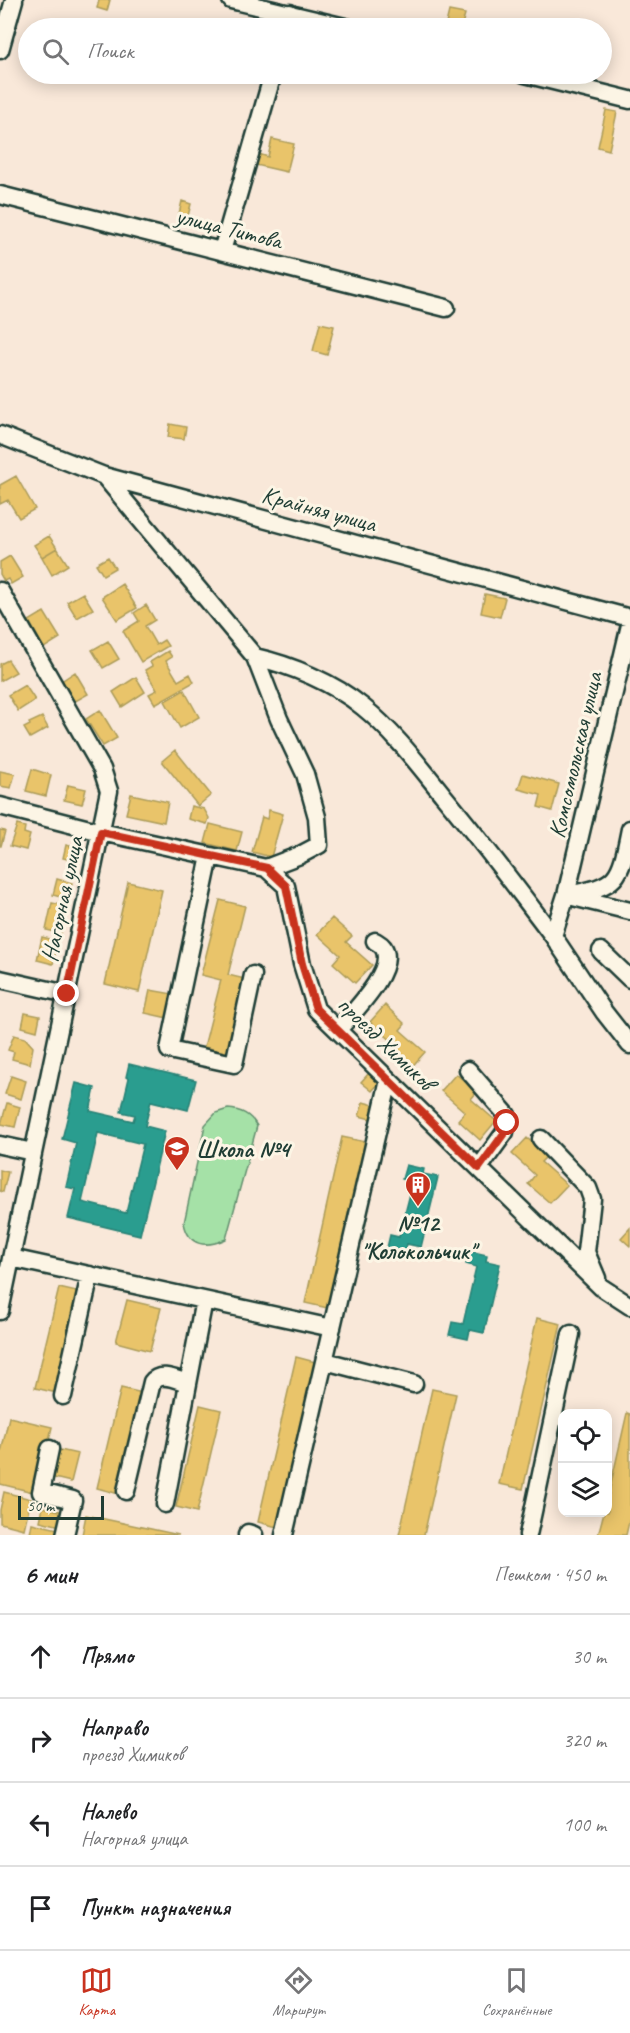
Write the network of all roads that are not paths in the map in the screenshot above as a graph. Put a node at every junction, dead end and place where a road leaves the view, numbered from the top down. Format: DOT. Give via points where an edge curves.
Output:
graph roads {
  1 [pos="14,0"];
  2 [pos="231,0"];
  3 [pos="279,18"];
  4 [pos="0,50"];
  5 [pos="270,84"];
  6 [pos="565,84"];
  7 [pos="630,100"];
  8 [pos="0,195"];
  9 [pos="222,252"];
  10 [pos="446,308"];
  11 [pos="0,435"];
  12 [pos="104,476"];
  13 [pos="0,591"];
  14 [pos="630,618"];
  15 [pos="630,625"];
  16 [pos="255,657"];
  17 [pos="0,806"];
  18 [pos="630,829"];
  19 [pos="101,832"];
  20 [pos="210,856"];
  21 [pos="267,868"];
  22 [pos="566,895"];
  23 [pos="630,911"];
  24 [pos="553,936"];
  25 [pos="375,941"];
  26 [pos="602,951"];
  27 [pos="253,975"];
  28 [pos="0,979"];
  29 [pos="630,979"];
  30 [pos="67,994"];
  31 [pos="338,1030"];
  32 [pos="630,1045"];
  33 [pos="468,1070"];
  34 [pos="389,1080"];
  35 [pos="541,1139"];
  36 [pos="0,1145"];
  37 [pos="33,1152"];
  38 [pos="479,1168"];
  39 [pos="11,1258"];
  40 [pos="90,1275"];
  41 [pos="601,1287"];
  42 [pos="204,1300"];
  43 [pos="630,1306"];
  44 [pos="0,1311"];
  45 [pos="332,1328"];
  46 [pos="570,1334"];
  47 [pos="325,1361"];
  48 [pos="188,1383"];
  49 [pos="414,1384"];
  50 [pos="63,1396"];
  51 [pos="51,1449"];
  52 [pos="126,1491"];
  53 [pos="165,1504"];
  54 [pos="65,1535"];
  55 [pos="247,1535"];
  56 [pos="254,1535"];
  57 [pos="284,1535"];
  58 [pos="528,1535"];
  1 -- 4 [label="street"];
  2 -- 3 [label="street"];
  5 -- 9 [label="street"];
  6 -- 7 [label="street"];
  8 -- 9 [label="street, улица Титова"];
  9 -- 10 [label="street, улица Титова"];
  11 -- 12 [label="street, Крайняя улица"];
  12 -- 14 [label="street, Крайняя улица"];
  12 -- 16 [label="street"];
  13 -- 19 [label="street, Нагорная улица" via="102,769 109,791"];
  15 -- 22 [label="street, Комсомольская улица"];
  16 -- 21 [label="street" via="305,774 317,817 319,845"];
  16 -- 24 [label="street" via="282,663 362,706 400,742"];
  17 -- 19 [label="street"];
  18 -- 22 [label="street" via="622,866 612,882 595,890"];
  19 -- 20 [label="street"];
  19 -- 30 [label="street, Нагорная улица"];
  20 -- 21 [label="street"];
  20 -- 27 [label="street" via="169,1050 234,1064"];
  21 -- 31 [label="street, проезд Химиков" via="286,886 316,1009"];
  22 -- 23 [label="street"];
  22 -- 24 [label="street, Комсомольская улица"];
  24 -- 32 [label="street"];
  25 -- 31 [label="street" via="383,947 383,970 375,986"];
  26 -- 29 [label="street"];
  28 -- 30 [label="street"];
  30 -- 37 [label="street, Нагорная улица"];
  31 -- 34 [label="street, проезд Химиков"];
  33 -- 38 [label="street" via="507,1115 505,1132"];
  34 -- 38 [label="street, проезд Химиков"];
  34 -- 45 [label="street"];
  35 -- 41 [label="street" via="588,1188 592,1199 586,1252"];
  36 -- 37 [label="street"];
  37 -- 39 [label="street, Нагорная улица"];
  38 -- 41 [label="street, проезд Химиков"];
  39 -- 40 [label="street"];
  39 -- 44 [label="street, Нагорная улица"];
  40 -- 42 [label="street"];
  40 -- 50 [label="street"];
  41 -- 43 [label="street, проезд Химиков"];
  42 -- 45 [label="street"];
  42 -- 48 [label="street"];
  45 -- 47 [label="street"];
  46 -- 58 [label="street"];
  47 -- 49 [label="street"];
  47 -- 57 [label="street"];
  48 -- 52 [label="street" via="160,1376 152,1382"];
  48 -- 53 [label="street"];
  51 -- 54 [label="street" via="41,1492 73,1500"];
  55 -- 56 [label="street"];
}
